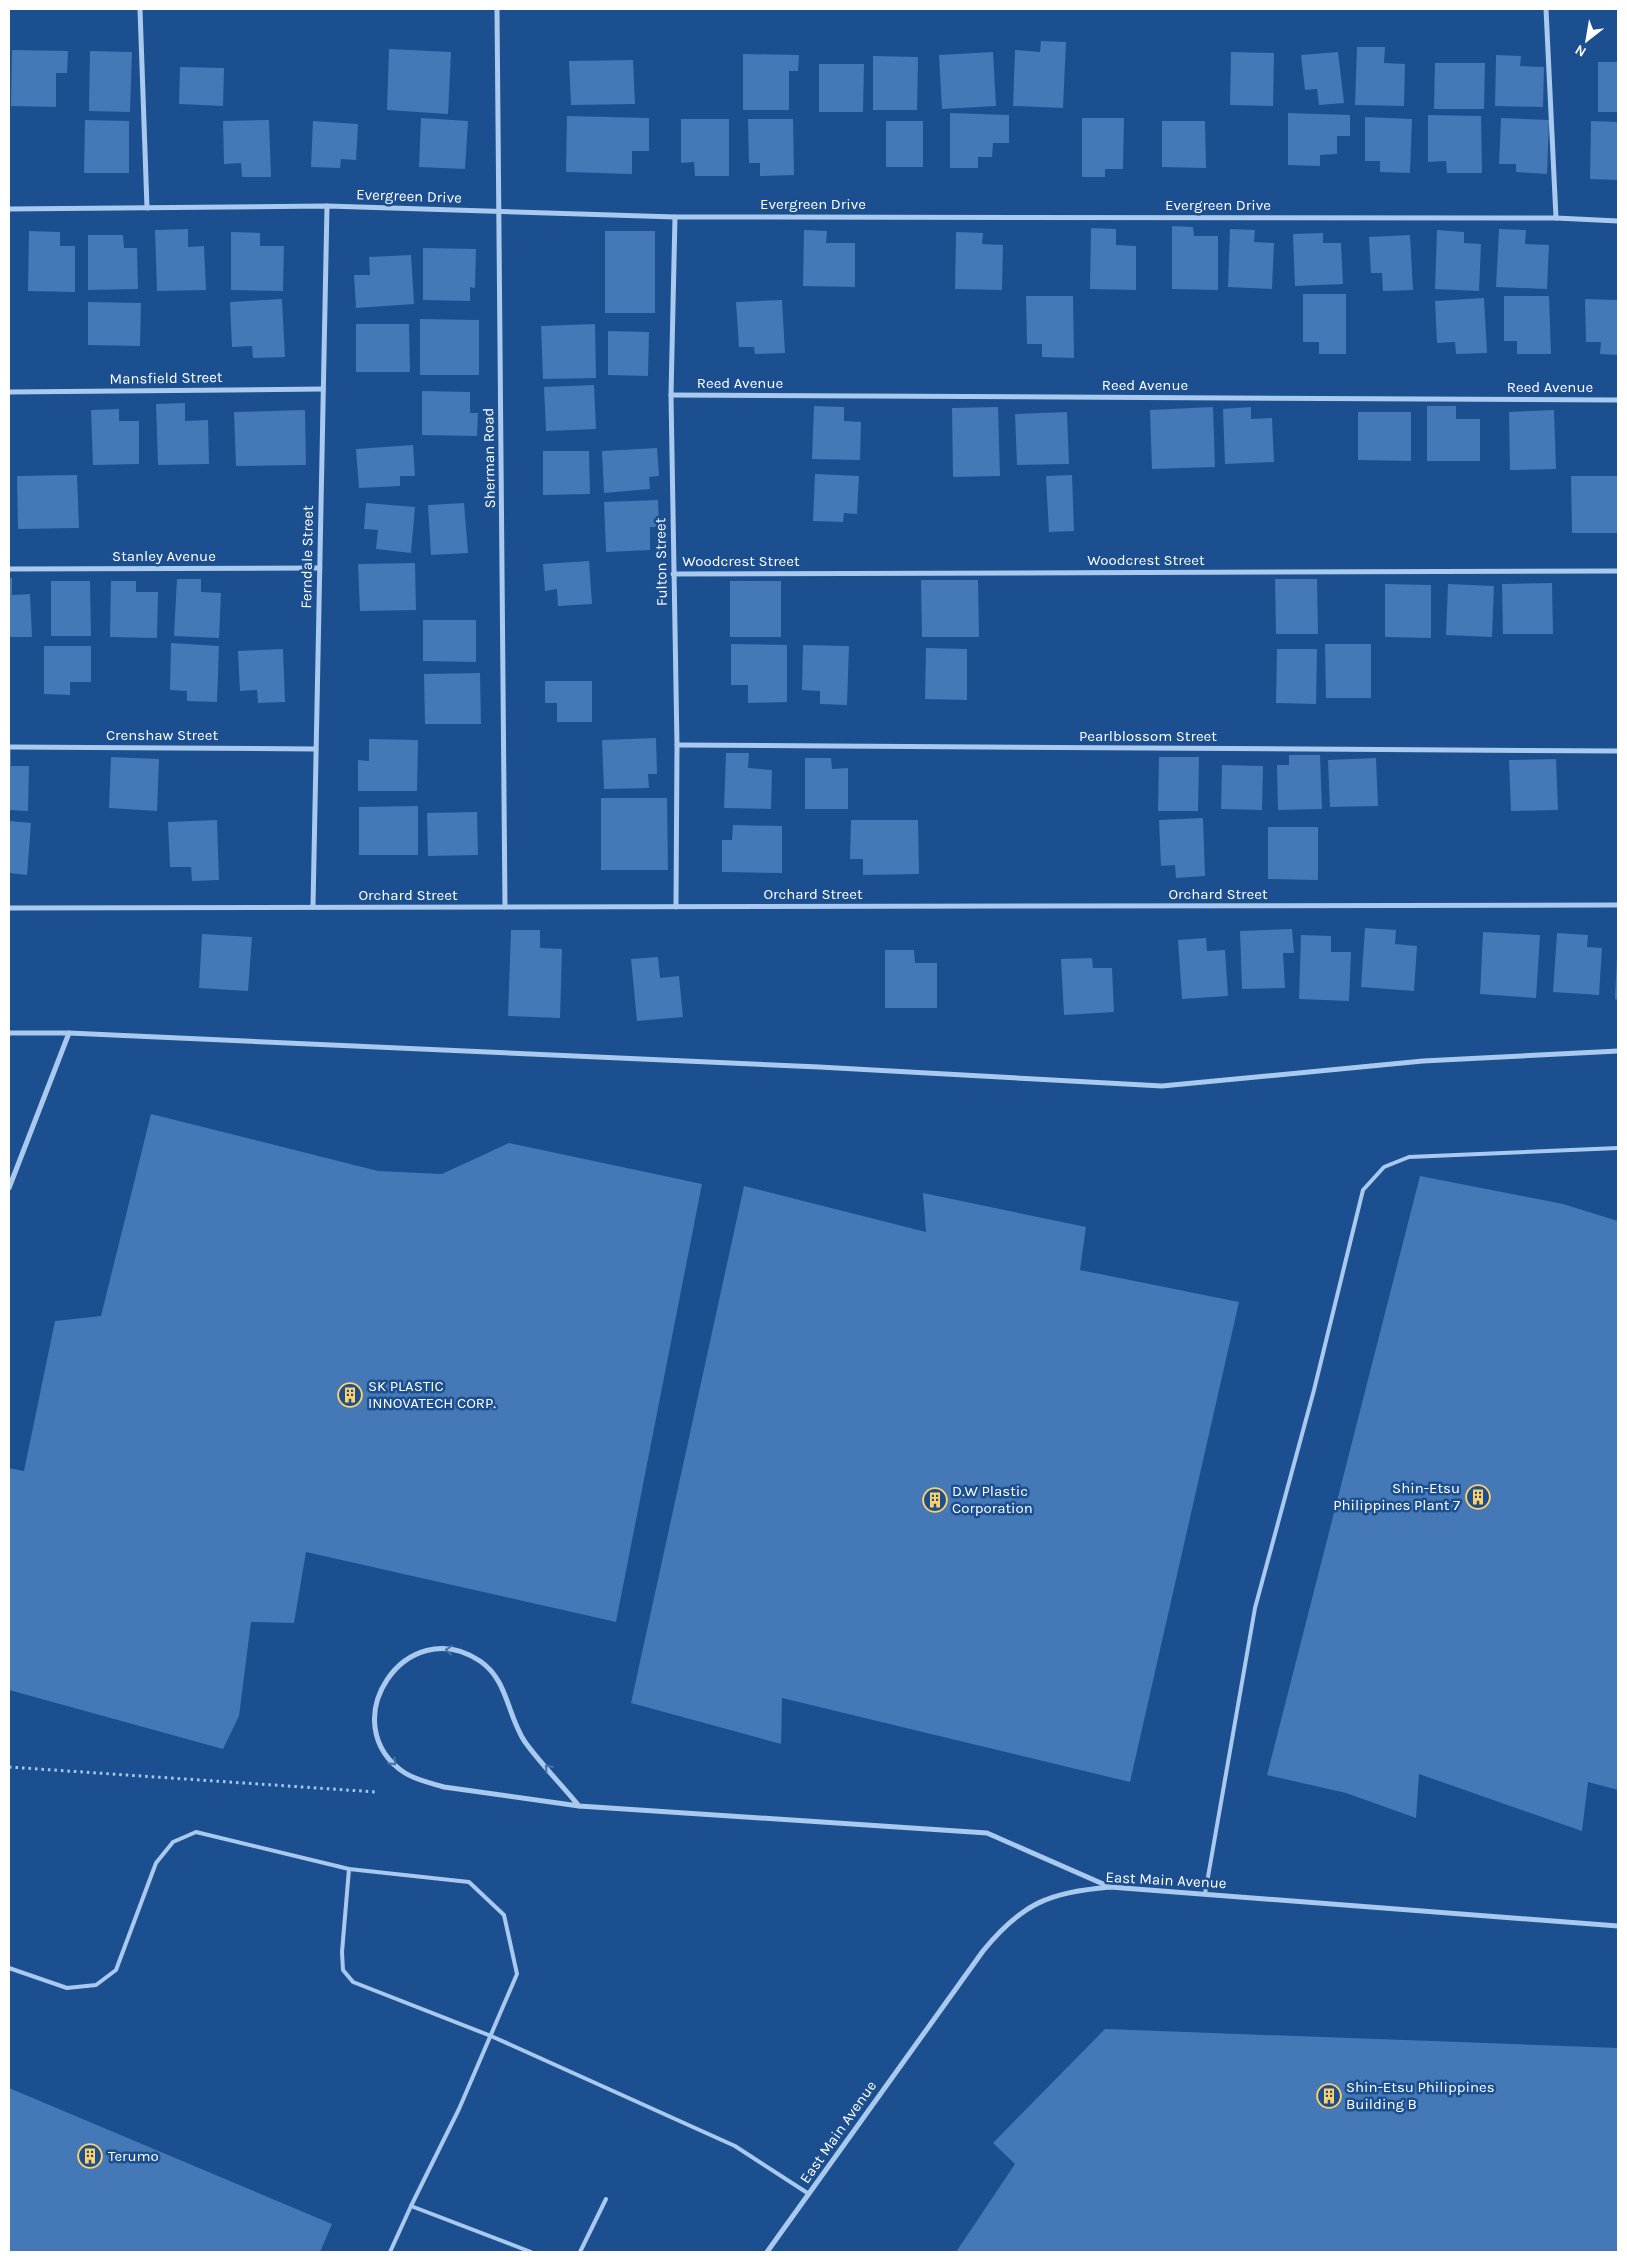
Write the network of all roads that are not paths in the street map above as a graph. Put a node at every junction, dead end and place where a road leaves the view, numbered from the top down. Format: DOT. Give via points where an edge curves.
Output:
graph roads {
  1 [pos="140,9"];
  2 [pos="497,9"];
  3 [pos="1546,9"];
  4 [pos="327,206"];
  5 [pos="147,208"];
  6 [pos="9,209"];
  7 [pos="499,212"];
  8 [pos="675,217"];
  9 [pos="1556,218"];
  10 [pos="1618,221"];
  11 [pos="323,390"];
  12 [pos="9,392"];
  13 [pos="671,395"];
  14 [pos="1618,400"];
  15 [pos="9,568"];
  16 [pos="320,568"];
  17 [pos="1618,571"];
  18 [pos="673,574"];
  19 [pos="677,745"];
  20 [pos="9,747"];
  21 [pos="316,749"];
  22 [pos="1618,751"];
  23 [pos="1618,906"];
  24 [pos="313,907"];
  25 [pos="505,907"];
  26 [pos="676,907"];
  27 [pos="9,908"];
  28 [pos="9,1033"];
  29 [pos="69,1033"];
  30 [pos="1618,1051"];
  31 [pos="1618,1148"];
  32 [pos="9,1188"];
  33 [pos="579,1806"];
  34 [pos="349,1869"];
  35 [pos="1110,1887"];
  36 [pos="1205,1894"];
  37 [pos="1618,1926"];
  38 [pos="9,1968"];
  39 [pos="490,2036"];
  40 [pos="809,2194"];
  41 [pos="606,2199"];
  42 [pos="411,2206"];
  43 [pos="390,2252"];
  44 [pos="531,2252"];
  45 [pos="580,2252"];
  46 [pos="767,2252"];
  1 -- 5 [label="street"];
  2 -- 7 [label="street, Sherman Road"];
  3 -- 9 [label="street"];
  4 -- 5 [label="street, Evergreen Drive"];
  4 -- 7 [label="street, Evergreen Drive"];
  4 -- 11 [label="street, Ferndale Street"];
  5 -- 6 [label="street, Evergreen Drive"];
  7 -- 8 [label="street, Evergreen Drive"];
  7 -- 25 [label="street, Sherman Road"];
  8 -- 9 [label="street, Evergreen Drive"];
  8 -- 13 [label="street, Fulton Street"];
  9 -- 10 [label="street, Evergreen Drive"];
  11 -- 12 [label="street, Mansfield Street"];
  11 -- 16 [label="street, Ferndale Street"];
  13 -- 14 [label="street, Reed Avenue"];
  13 -- 18 [label="street, Fulton Street"];
  15 -- 16 [label="street, Stanley Avenue"];
  16 -- 21 [label="street, Ferndale Street"];
  17 -- 18 [label="street, Woodcrest Street"];
  18 -- 19 [label="street, Fulton Street"];
  19 -- 22 [label="street, Pearlblossom Street"];
  19 -- 26 [label="street, Fulton Street"];
  20 -- 21 [label="street, Crenshaw Street"];
  21 -- 24 [label="street, Ferndale Street"];
  23 -- 26 [label="street, Orchard Street"];
  24 -- 25 [label="street, Orchard Street"];
  24 -- 27 [label="street, Orchard Street"];
  25 -- 26 [label="street, Orchard Street"];
  28 -- 29 [label="street"];
  29 -- 30 [label="street" via="1162,1086 1423,1061"];
  29 -- 32 [label="street"];
  31 -- 36 [label="lane" via="1409,1158 1384,1167 1363,1190 1314,1390 1255,1608"];
  33 -- 33 [label="street, one-way" via="525,1741 496,1676 480,1661 460,1651 438,1649 417,1654 398,1665 384,1681 376,1701 376,1728 390,1759 405,1773 444,1787"];
  33 -- 35 [label="street" via="987,1833"];
  34 -- 38 [label="lane" via="196,1832 173,1842 156,1863 116,1970 96,1985 67,1988"];
  34 -- 39 [label="lane" via="342,1952 343,1970 353,1982"];
  34 -- 39 [label="lane" via="469,1882 504,1915 517,1974"];
  35 -- 36 [label="street, East Main Avenue"];
  35 -- 40 [label="street, East Main Avenue" via="1044,1899 1011,1919 996,1934 961,1978"];
  36 -- 37 [label="street, East Main Avenue"];
  39 -- 40 [label="lane" via="735,2146"];
  39 -- 42 [label="lane" via="459,2109"];
  40 -- 46 [label="street, East Main Avenue"];
  41 -- 45 [label="lane"];
  42 -- 43 [label="lane"];
  42 -- 44 [label="lane"];
}
